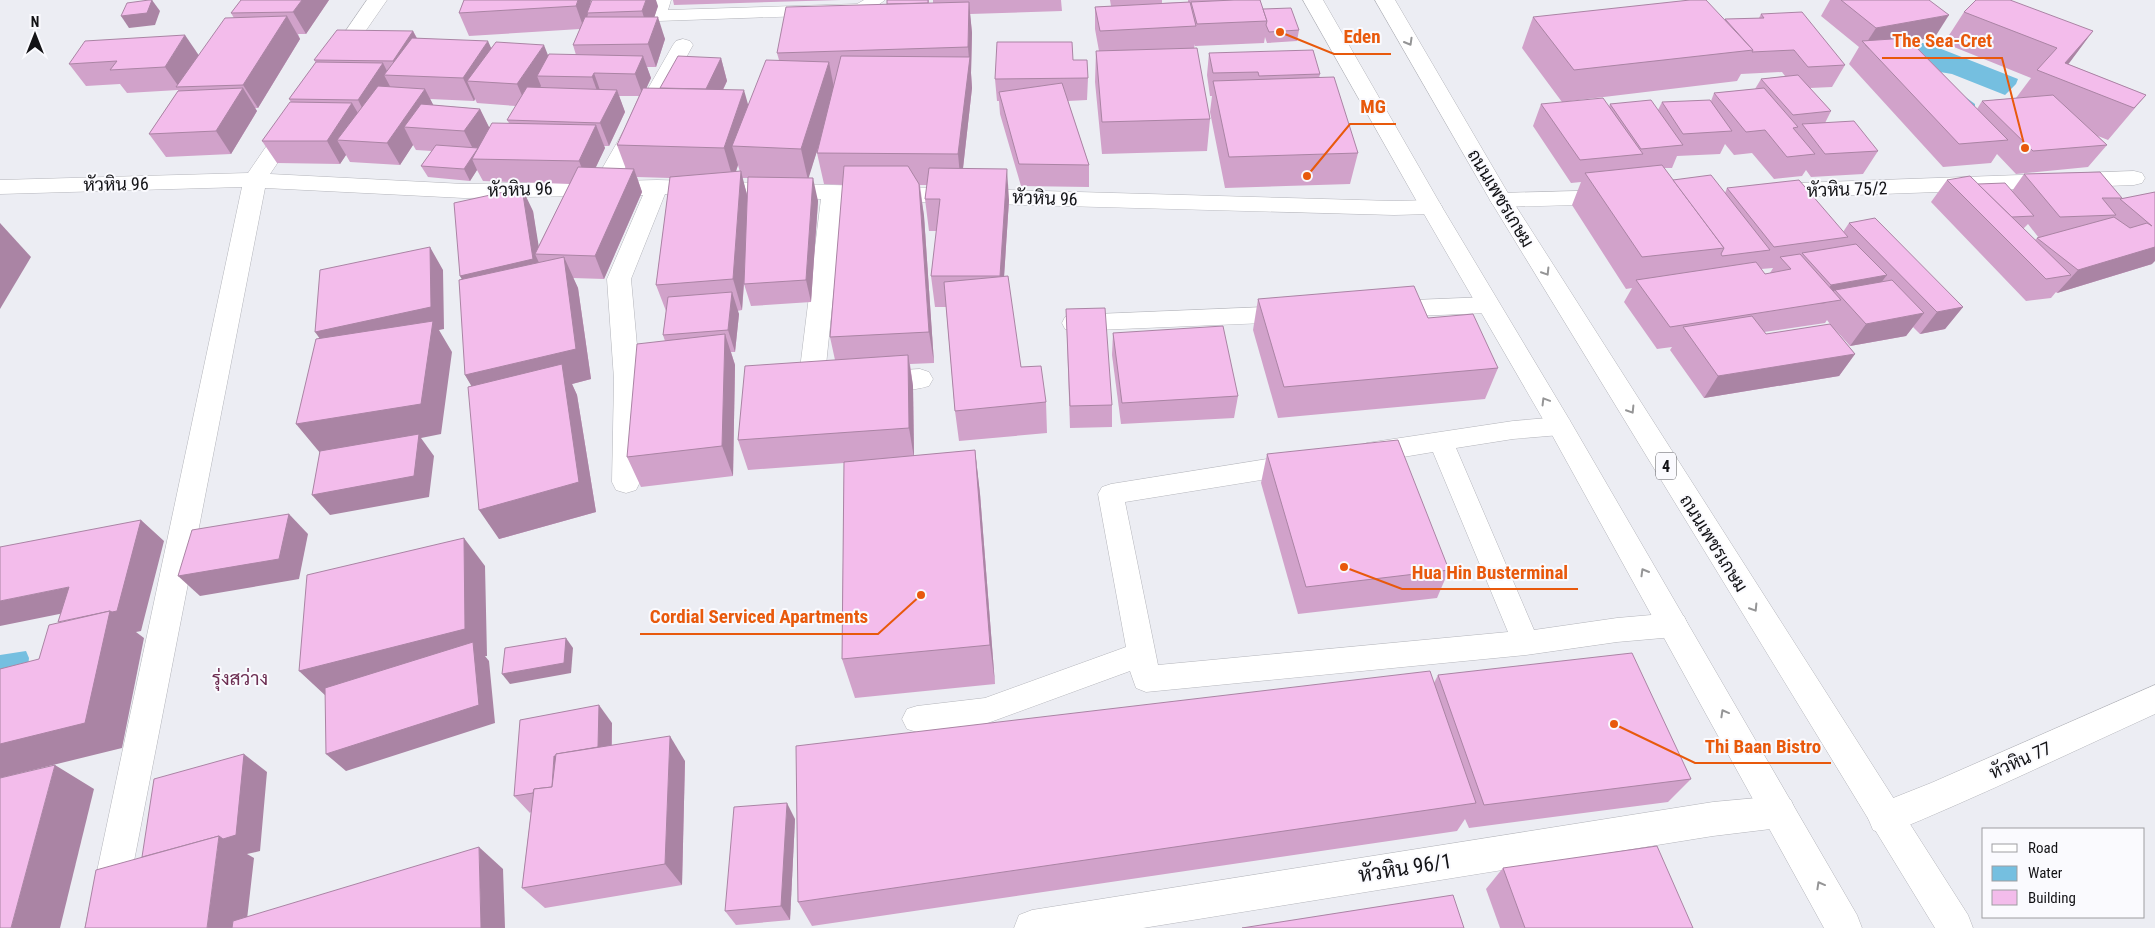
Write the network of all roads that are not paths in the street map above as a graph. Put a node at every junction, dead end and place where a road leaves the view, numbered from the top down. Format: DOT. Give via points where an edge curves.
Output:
graph roads {
  1 [pos="377,0"];
  2 [pos="662,0"];
  3 [pos="876,0"];
  4 [pos="1313,0"];
  5 [pos="1385,0"];
  6 [pos="683,45"];
  7 [pos="327,74"];
  8 [pos="305,106"];
  9 [pos="2134,178"];
  10 [pos="255,180"];
  11 [pos="0,187"];
  12 [pos="604,187"];
  13 [pos="657,187"];
  14 [pos="833,192"];
  15 [pos="1749,192"];
  16 [pos="1630,196"];
  17 [pos="1501,200"];
  18 [pos="1431,207"];
  19 [pos="1488,305"];
  20 [pos="1371,310"];
  21 [pos="1312,313"];
  22 [pos="1067,324"];
  23 [pos="920,379"];
  24 [pos="1560,426"];
  25 [pos="1441,441"];
  26 [pos="626,482"];
  27 [pos="1674,625"];
  28 [pos="1526,643"];
  29 [pos="1141,654"];
  30 [pos="2155,699"];
  31 [pos="917,720"];
  32 [pos="1779,812"];
  33 [pos="1885,818"];
  34 [pos="103,928"];
  35 [pos="1032,928"];
  36 [pos="1844,928"];
  37 [pos="1955,928"];
  1 -- 7 [label="street"];
  2 -- 3 [label="lane" via="658,16 861,9"];
  4 -- 18 [label="street"];
  5 -- 17 [label="street, ถนนเพชรเกษม / 4, one-way"];
  6 -- 12 [label="street"];
  8 -- 10 [label="street"];
  9 -- 15 [label="street, หัวหิน 75/2"];
  10 -- 11 [label="street, หัวหิน 96"];
  10 -- 12 [label="street, หัวหิน 96" via="464,191"];
  10 -- 34 [label="street"];
  12 -- 13 [label="street, หัวหิน 96"];
  13 -- 14 [label="street, หัวหิน 96"];
  13 -- 26 [label="street" via="619,279 627,379"];
  14 -- 18 [label="street, หัวหิน 96"];
  14 -- 23 [label="street" via="811,385"];
  16 -- 17 [label="street"];
  17 -- 33 [label="street, ถนนเพชรเกษม / 4, one-way"];
  18 -- 19 [label="street"];
  19 -- 20 [label="lane"];
  24 -- 19 [label="street, one-way"];
  21 -- 22 [label="lane"];
  24 -- 25 [label="lane"];
  27 -- 24 [label="street, one-way"];
  25 -- 28 [label="lane"];
  25 -- 29 [label="lane" via="1111,494"];
  27 -- 28 [label="lane"];
  32 -- 27 [label="street, one-way"];
  28 -- 29 [label="lane" via="1146,679"];
  29 -- 31 [label="lane" via="985,712"];
  30 -- 33 [label="street, หัวหิน 77"];
  32 -- 35 [label="street, หัวหิน 96/1" via="1703,820"];
  36 -- 32 [label="street, one-way"];
  33 -- 37 [label="street, ถนนเพชรเกษม / 4"];
}
